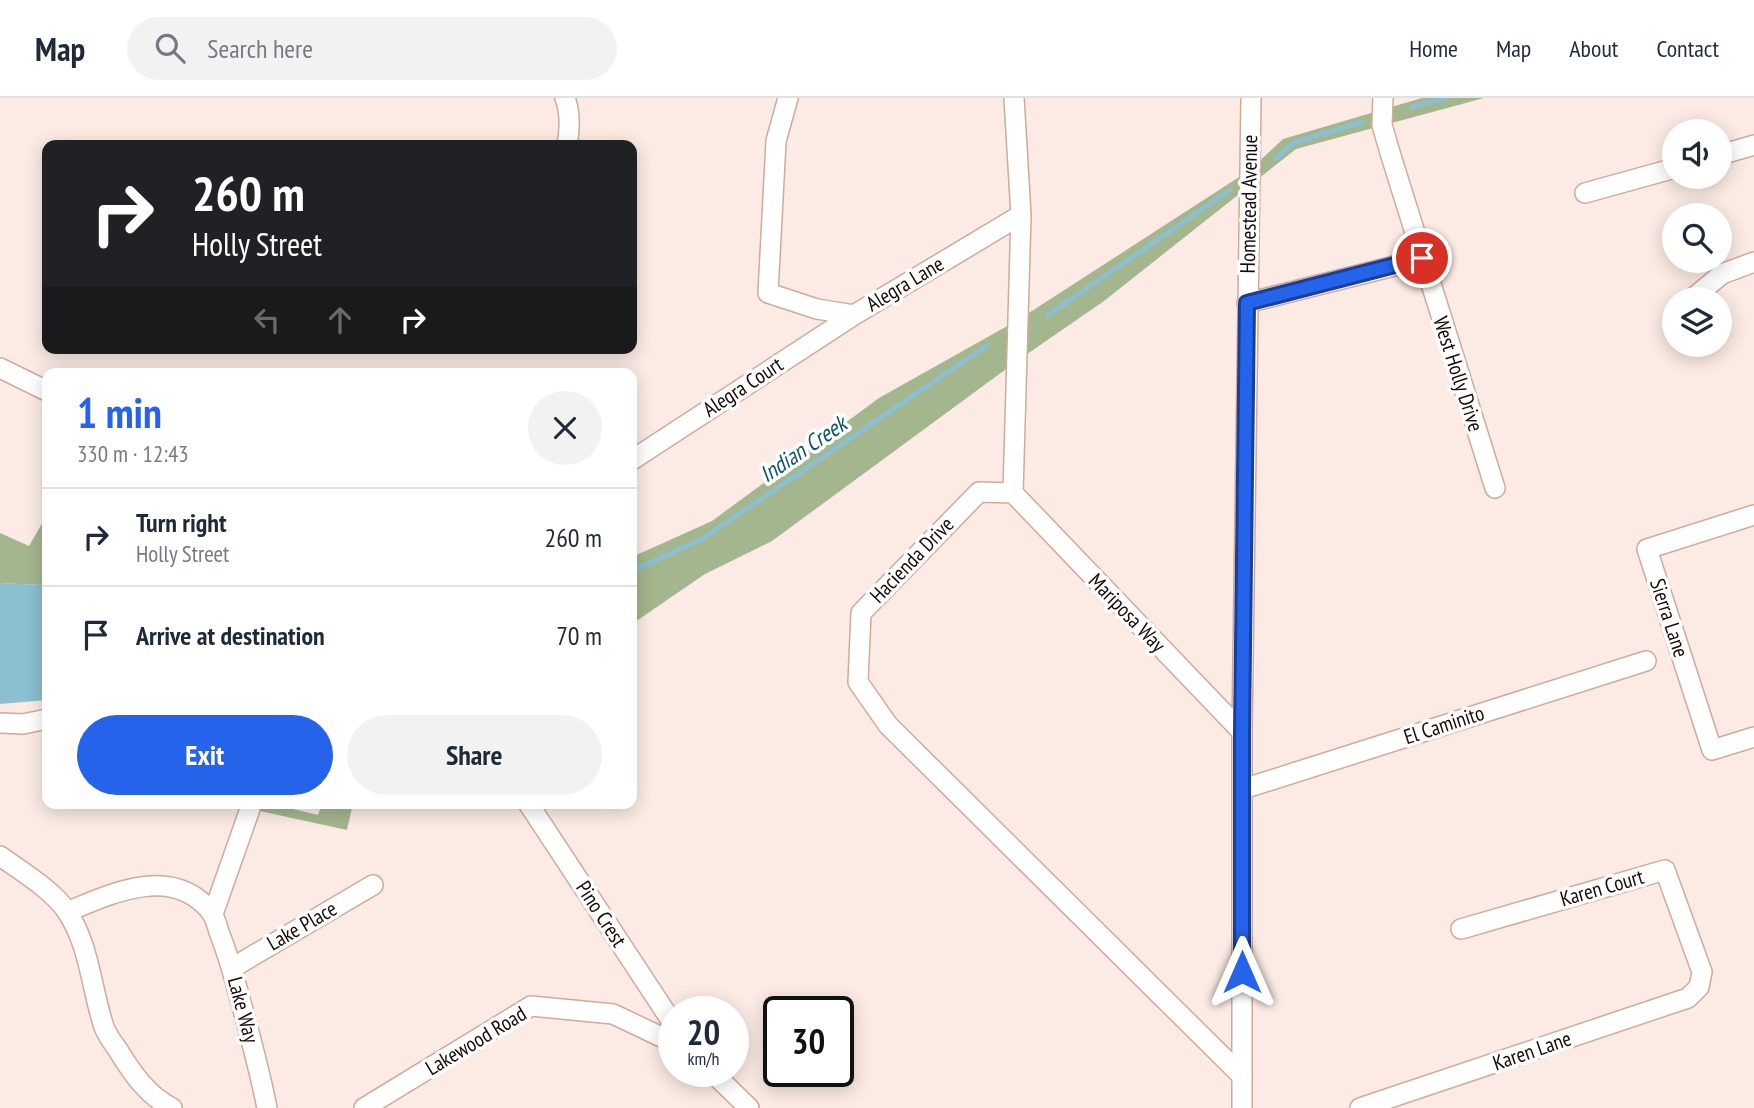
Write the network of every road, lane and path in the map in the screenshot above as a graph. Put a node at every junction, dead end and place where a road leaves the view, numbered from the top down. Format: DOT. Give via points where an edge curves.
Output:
graph roads {
  1 [pos="565,98"];
  2 [pos="788,98"];
  3 [pos="1014,98"];
  4 [pos="1251,98"];
  5 [pos="1383,98"];
  6 [pos="568,140"];
  7 [pos="1754,145"];
  8 [pos="1732,151"];
  9 [pos="1662,172"];
  10 [pos="1585,193"];
  11 [pos="1021,215"];
  12 [pos="1422,258"];
  13 [pos="1754,262"];
  14 [pos="1706,287"];
  15 [pos="1247,303"];
  16 [pos="853,314"];
  17 [pos="0,368"];
  18 [pos="42,389"];
  19 [pos="637,457"];
  20 [pos="1495,488"];
  21 [pos="1013,493"];
  22 [pos="1754,515"];
  23 [pos="1646,661"];
  24 [pos="42,720"];
  25 [pos="0,723"];
  26 [pos="1242,732"];
  27 [pos="1754,737"];
  28 [pos="1243,789"];
  29 [pos="250,809"];
  30 [pos="532,809"];
  31 [pos="0,856"];
  32 [pos="373,885"];
  33 [pos="67,912"];
  34 [pos="213,914"];
  35 [pos="1461,929"];
  36 [pos="232,968"];
  37 [pos="1699,987"];
  38 [pos="658,1002"];
  39 [pos="658,1035"];
  40 [pos="1242,1076"];
  41 [pos="727,1087"];
  42 [pos="172,1108"];
  43 [pos="267,1108"];
  44 [pos="364,1108"];
  45 [pos="749,1108"];
  46 [pos="1242,1108"];
  47 [pos="1360,1108"];
  1 -- 6 [label="street"];
  2 -- 16 [label="street, Alegra Lane" via="776,141 768,293 817,309"];
  3 -- 11 [label="street"];
  4 -- 15 [label="street, Homestead Avenue"];
  5 -- 12 [label="street, West Holly Drive" via="1382,125"];
  7 -- 8 [label="street"];
  9 -- 10 [label="street"];
  11 -- 16 [label="street, Alegra Lane"];
  11 -- 21 [label="street"];
  12 -- 15 [label="street"];
  12 -- 20 [label="street, West Holly Drive"];
  13 -- 14 [label="street" via="1722,274"];
  15 -- 26 [label="street, Homestead Avenue"];
  16 -- 19 [label="street, Alegra Court"];
  17 -- 18 [label="street"];
  21 -- 26 [label="street, Mariposa Way"];
  21 -- 40 [label="street, Hacienda Drive" via="978,492 861,613 858,682 888,724"];
  22 -- 27 [label="street, Sierra Lane" via="1647,549 1712,750"];
  23 -- 28 [label="street, El Caminito"];
  24 -- 25 [label="street"];
  26 -- 28 [label="street, Homestead Avenue"];
  28 -- 40 [label="street, Homestead Avenue"];
  29 -- 34 [label="street"];
  30 -- 38 [label="street, Pino Crest"];
  31 -- 33 [label="street" via="32,878"];
  32 -- 36 [label="street, Lake Place"];
  33 -- 34 [label="street" via="112,893 155,885 187,893"];
  33 -- 42 [label="street" via="83,944 105,1030 136,1080"];
  34 -- 36 [label="street, Lake Way"];
  35 -- 37 [label="street, Karen Court" via="1665,870 1702,972"];
  36 -- 43 [label="street, Lake Way"];
  37 -- 47 [label="street, Karen Lane" via="1688,998"];
  39 -- 44 [label="street, Lakewood Road" via="613,1014 531,1006"];
  40 -- 46 [label="street, Homestead Avenue"];
  41 -- 45 [label="street"];
}
